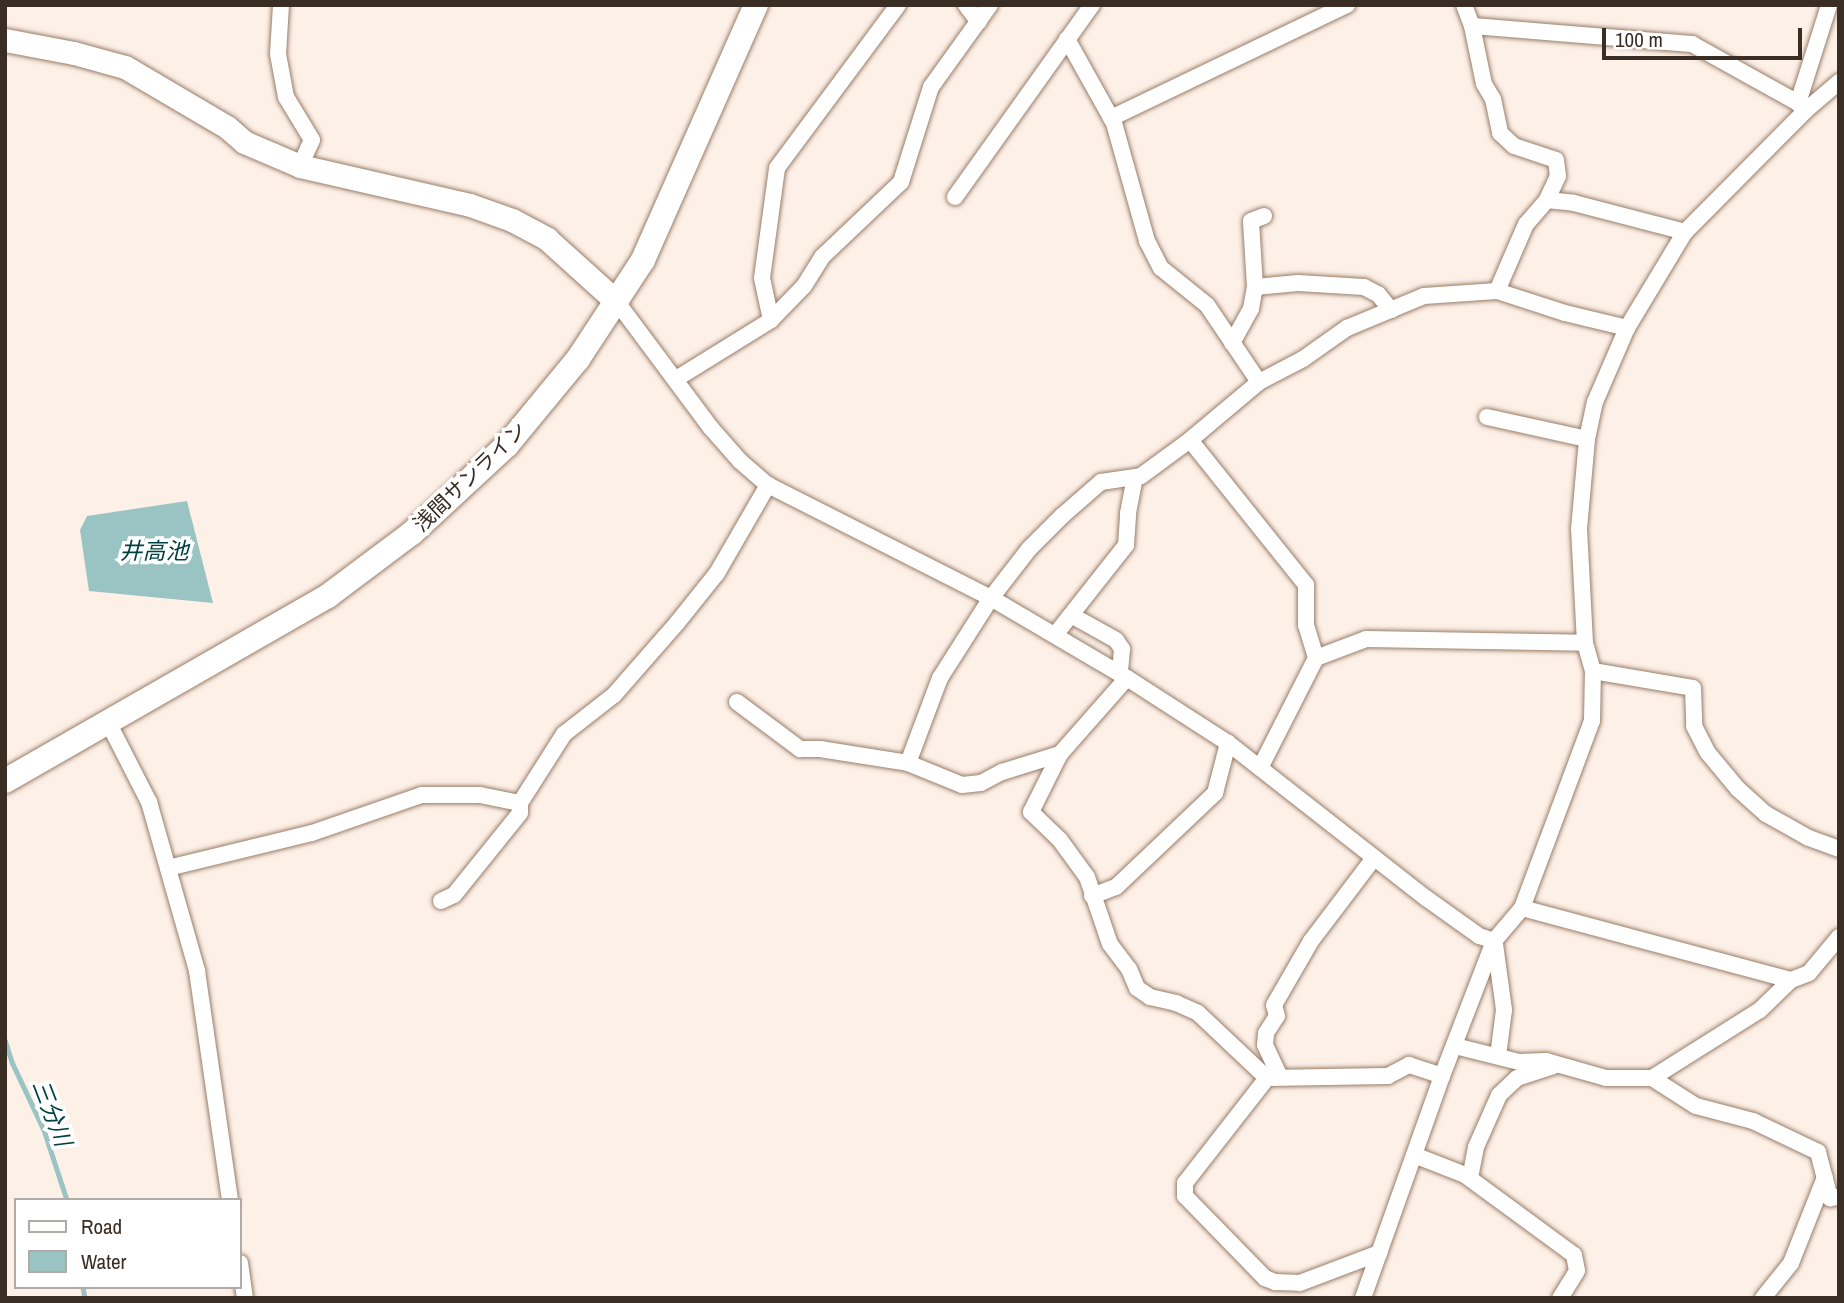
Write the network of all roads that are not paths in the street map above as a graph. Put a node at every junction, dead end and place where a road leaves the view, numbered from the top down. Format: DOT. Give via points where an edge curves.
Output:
graph roads {
  1 [pos="281,5"];
  2 [pos="756,5"];
  3 [pos="898,5"];
  4 [pos="966,5"];
  5 [pos="989,5"];
  6 [pos="1092,5"];
  7 [pos="1347,5"];
  8 [pos="1464,5"];
  9 [pos="1829,5"];
  10 [pos="979,22"];
  11 [pos="1472,26"];
  12 [pos="1067,39"];
  13 [pos="5,40"];
  14 [pos="1839,82"];
  15 [pos="1802,107"];
  16 [pos="1111,118"];
  17 [pos="300,166"];
  18 [pos="955,197"];
  19 [pos="1547,200"];
  20 [pos="1264,216"];
  21 [pos="1685,232"];
  22 [pos="1255,287"];
  23 [pos="1497,290"];
  24 [pos="617,302"];
  25 [pos="1391,310"];
  26 [pos="771,320"];
  27 [pos="1627,328"];
  28 [pos="1232,343"];
  29 [pos="676,379"];
  30 [pos="1259,382"];
  31 [pos="1488,417"];
  32 [pos="1587,439"];
  33 [pos="1191,440"];
  34 [pos="1135,478"];
  35 [pos="768,485"];
  36 [pos="991,598"];
  37 [pos="1071,615"];
  38 [pos="1055,635"];
  39 [pos="1585,643"];
  40 [pos="1316,658"];
  41 [pos="1593,671"];
  42 [pos="1124,676"];
  43 [pos="737,702"];
  44 [pos="108,722"];
  45 [pos="1228,743"];
  46 [pos="1060,754"];
  47 [pos="908,763"];
  48 [pos="1261,768"];
  49 [pos="5,781"];
  50 [pos="520,803"];
  51 [pos="1839,849"];
  52 [pos="1374,858"];
  53 [pos="168,868"];
  54 [pos="1092,896"];
  55 [pos="441,901"];
  56 [pos="1522,908"];
  57 [pos="1839,937"];
  58 [pos="1494,941"];
  59 [pos="1824,956"];
  60 [pos="1839,967"];
  61 [pos="1791,980"];
  62 [pos="1455,1046"];
  63 [pos="1498,1056"];
  64 [pos="1559,1065"];
  65 [pos="1442,1076"];
  66 [pos="1274,1077"];
  67 [pos="1652,1078"];
  68 [pos="1414,1155"];
  69 [pos="1826,1175"];
  70 [pos="1469,1178"];
  71 [pos="1839,1197"];
  72 [pos="230,1198"];
  73 [pos="1379,1253"];
  74 [pos="242,1277"];
  75 [pos="245,1298"];
  76 [pos="1363,1298"];
  77 [pos="1560,1298"];
  78 [pos="1763,1298"];
  1 -- 17 [label="street" via="278,54 286,97 312,140"];
  2 -- 24 [label="main road, 浅間サンライン" via="661,224"];
  3 -- 26 [label="street" via="777,168 762,278"];
  4 -- 10 [label="street"];
  5 -- 10 [label="street"];
  6 -- 12 [label="street"];
  7 -- 16 [label="street"];
  8 -- 11 [label="street"];
  9 -- 15 [label="street"];
  10 -- 26 [label="street" via="931,87 901,182 822,257 804,286"];
  11 -- 15 [label="street" via="1692,44"];
  11 -- 19 [label="street" via="1500,133 1514,146 1556,160 1558,176"];
  12 -- 16 [label="street"];
  12 -- 18 [label="street"];
  13 -- 17 [label="street" via="125,67 227,127 244,142"];
  14 -- 15 [label="street"];
  15 -- 21 [label="street"];
  16 -- 28 [label="street" via="1147,241 1161,268 1207,305"];
  17 -- 24 [label="street" via="470,205 512,220 547,239"];
  19 -- 21 [label="street"];
  19 -- 23 [label="street" via="1526,224"];
  20 -- 22 [label="street" via="1251,221 1249,229"];
  21 -- 27 [label="street"];
  22 -- 25 [label="street" via="1298,283 1364,287 1378,294"];
  22 -- 28 [label="street" via="1251,309"];
  23 -- 25 [label="street" via="1424,296"];
  23 -- 27 [label="street"];
  24 -- 29 [label="street"];
  24 -- 44 [label="main road, 浅間サンライン" via="507,445 412,533 309,608"];
  25 -- 30 [label="street" via="1348,328"];
  26 -- 29 [label="street"];
  27 -- 32 [label="street" via="1595,402"];
  28 -- 30 [label="street"];
  29 -- 35 [label="street" via="711,428"];
  30 -- 33 [label="street"];
  31 -- 32 [label="street"];
  32 -- 39 [label="street" via="1578,529"];
  33 -- 34 [label="street"];
  33 -- 40 [label="street" via="1306,585 1306,625"];
  34 -- 36 [label="street" via="1101,482 1029,549"];
  34 -- 37 [label="street" via="1126,545"];
  35 -- 36 [label="street"];
  35 -- 50 [label="street" via="717,573 614,695 564,734"];
  36 -- 38 [label="street"];
  36 -- 47 [label="street" via="940,678"];
  37 -- 38 [label="street"];
  37 -- 42 [label="street" via="1116,640 1122,649"];
  38 -- 42 [label="street"];
  39 -- 40 [label="street" via="1366,639"];
  39 -- 41 [label="street"];
  40 -- 48 [label="street"];
  41 -- 51 [label="street" via="1693,688 1694,726 1708,753 1738,789 1766,814"];
  41 -- 56 [label="street" via="1591,721"];
  42 -- 45 [label="street"];
  42 -- 46 [label="street"];
  43 -- 47 [label="street" via="800,750"];
  44 -- 49 [label="main road, 浅間サンライン"];
  44 -- 53 [label="street" via="149,802"];
  45 -- 48 [label="street"];
  45 -- 54 [label="street" via="1215,793 1116,887"];
  46 -- 47 [label="street" via="981,783 962,785"];
  46 -- 54 [label="street" via="1031,812 1060,840 1087,877"];
  48 -- 52 [label="street"];
  50 -- 53 [label="street" via="480,796 422,795 313,833"];
  50 -- 55 [label="street" via="520,813 480,864 454,895"];
  52 -- 58 [label="street" via="1479,936"];
  52 -- 66 [label="street" via="1311,941 1274,1005 1277,1016 1266,1033 1265,1045"];
  53 -- 72 [label="street" via="197,971"];
  54 -- 66 [label="street" via="1110,944 1137,988 1198,1013"];
  56 -- 58 [label="street"];
  56 -- 61 [label="street"];
  57 -- 59 [label="street"];
  58 -- 62 [label="street"];
  58 -- 63 [label="street" via="1504,1010"];
  59 -- 60 [label="street"];
  59 -- 61 [label="street" via="1810,973"];
  61 -- 67 [label="street" via="1760,1010"];
  62 -- 63 [label="street"];
  62 -- 65 [label="street"];
  63 -- 64 [label="street"];
  64 -- 67 [label="street" via="1606,1078"];
  64 -- 70 [label="street" via="1517,1078 1499,1095 1476,1147"];
  65 -- 66 [label="street" via="1409,1065 1388,1076"];
  65 -- 68 [label="street"];
  66 -- 73 [label="street" via="1185,1184 1185,1196 1265,1278 1275,1282 1300,1283"];
  67 -- 69 [label="street" via="1696,1106 1753,1121 1818,1152"];
  68 -- 70 [label="street"];
  68 -- 73 [label="street"];
  69 -- 71 [label="street" via="1830,1198"];
  69 -- 78 [label="street" via="1791,1263"];
  70 -- 77 [label="street" via="1574,1255 1577,1270"];
  73 -- 76 [label="street"];
  74 -- 75 [label="street"];
}
